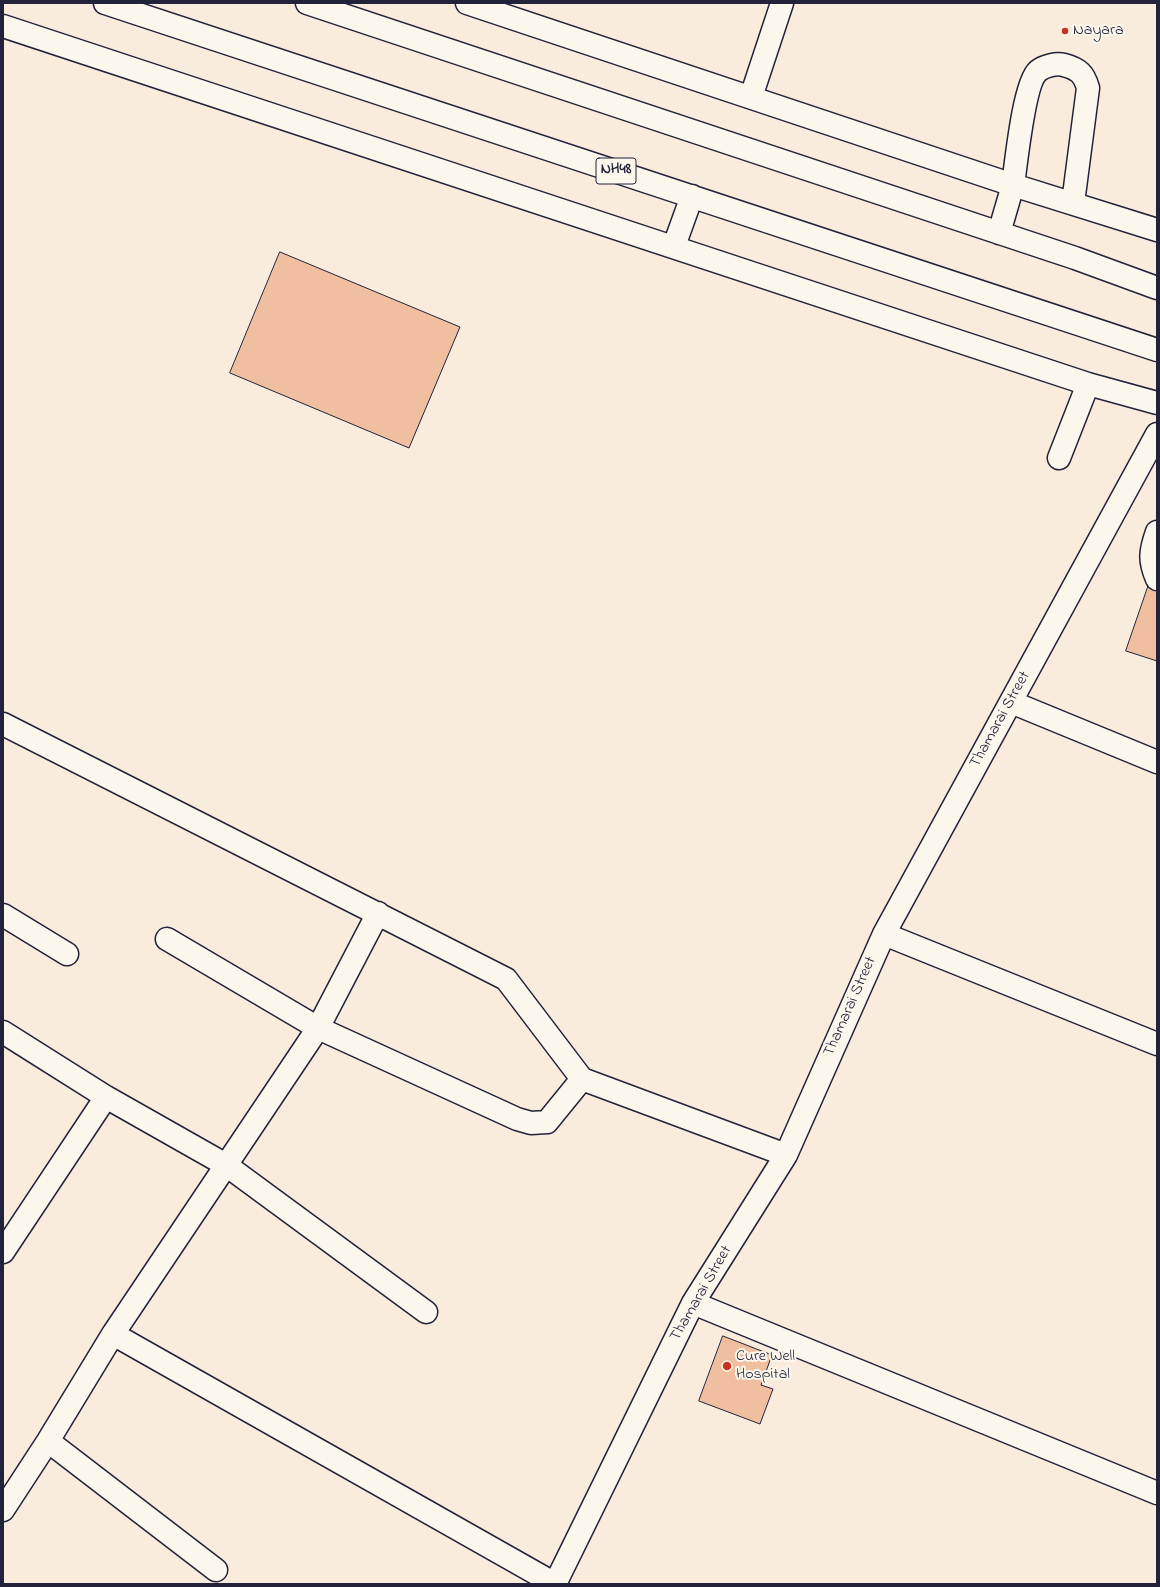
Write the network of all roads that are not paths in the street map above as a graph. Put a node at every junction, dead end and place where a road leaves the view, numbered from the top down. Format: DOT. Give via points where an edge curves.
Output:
graph roads {
  1 [pos="105,3"];
  2 [pos="307,3"];
  3 [pos="467,3"];
  4 [pos="782,3"];
  5 [pos="3,26"];
  6 [pos="751,97"];
  7 [pos="1013,185"];
  8 [pos="692,196"];
  9 [pos="1073,203"];
  10 [pos="1157,230"];
  11 [pos="999,233"];
  12 [pos="674,246"];
  13 [pos="1157,288"];
  14 [pos="1157,350"];
  15 [pos="1088,384"];
  16 [pos="1157,403"];
  17 [pos="1157,434"];
  18 [pos="1059,458"];
  19 [pos="1157,532"];
  20 [pos="1157,579"];
  21 [pos="1011,702"];
  22 [pos="3,724"];
  23 [pos="1157,762"];
  24 [pos="378,913"];
  25 [pos="3,915"];
  26 [pos="884,934"];
  27 [pos="168,939"];
  28 [pos="67,954"];
  29 [pos="318,1028"];
  30 [pos="3,1032"];
  31 [pos="1157,1044"];
  32 [pos="582,1079"];
  33 [pos="106,1098"];
  34 [pos="786,1155"];
  35 [pos="226,1165"];
  36 [pos="3,1252"];
  37 [pos="693,1303"];
  38 [pos="426,1312"];
  39 [pos="113,1334"];
  40 [pos="48,1441"];
  41 [pos="1157,1493"];
  42 [pos="3,1510"];
  43 [pos="216,1570"];
  44 [pos="555,1584"];
  1 -- 8 [label="main road, NH48"];
  2 -- 11 [label="main road"];
  3 -- 6 [label="main road"];
  4 -- 6 [label="main road"];
  5 -- 12 [label="main road"];
  6 -- 7 [label="main road"];
  7 -- 9 [label="main road"];
  7 -- 9 [label="main road" via="1030,87 1037,72 1049,65 1061,64 1074,68 1085,76 1088,88"];
  7 -- 11 [label="main road"];
  8 -- 12 [label="main road"];
  8 -- 14 [label="main road, NH48"];
  9 -- 10 [label="main road"];
  11 -- 13 [label="main road"];
  12 -- 15 [label="main road"];
  15 -- 16 [label="main road"];
  15 -- 18 [label="main road"];
  17 -- 21 [label="main road, Thamarai Street"];
  19 -- 20 [label="main road" via="1150,562"];
  21 -- 23 [label="main road"];
  21 -- 26 [label="main road, Thamarai Street"];
  22 -- 24 [label="main road"];
  24 -- 29 [label="main road"];
  24 -- 32 [label="main road" via="506,979"];
  25 -- 28 [label="main road"];
  26 -- 31 [label="main road"];
  26 -- 34 [label="main road, Thamarai Street"];
  27 -- 29 [label="main road"];
  29 -- 32 [label="main road" via="516,1119 531,1123 548,1122"];
  29 -- 35 [label="main road"];
  30 -- 33 [label="main road"];
  32 -- 34 [label="main road"];
  33 -- 35 [label="main road"];
  33 -- 36 [label="main road"];
  34 -- 37 [label="main road, Thamarai Street"];
  35 -- 38 [label="main road"];
  35 -- 39 [label="main road"];
  37 -- 41 [label="main road"];
  37 -- 44 [label="main road, Thamarai Street"];
  39 -- 40 [label="main road"];
  39 -- 44 [label="main road"];
  40 -- 42 [label="main road"];
  40 -- 43 [label="main road"];
}
